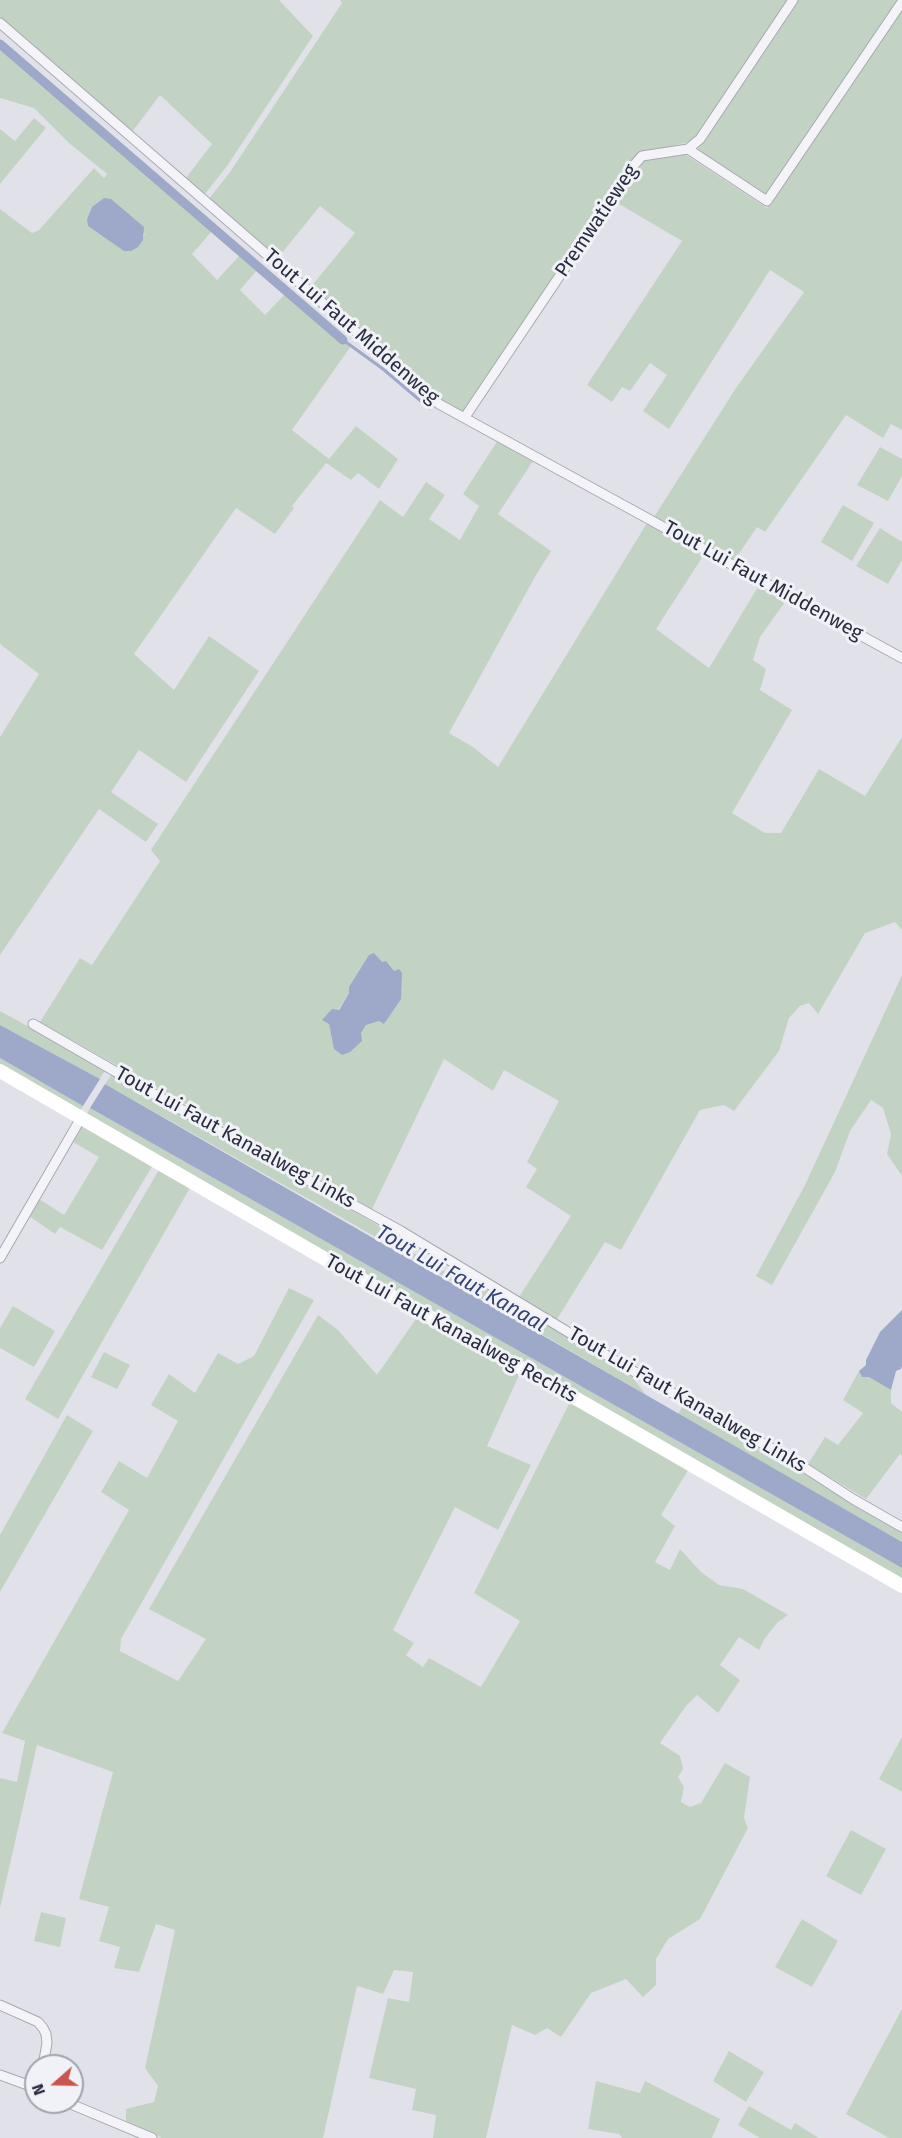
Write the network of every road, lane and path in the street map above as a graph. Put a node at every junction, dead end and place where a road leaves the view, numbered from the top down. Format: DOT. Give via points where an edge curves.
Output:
graph roads {
  1 [pos="793,0"];
  2 [pos="902,2"];
  3 [pos="0,23"];
  4 [pos="687,149"];
  5 [pos="465,417"];
  6 [pos="902,658"];
  7 [pos="33,1024"];
  8 [pos="0,1071"];
  9 [pos="81,1118"];
  10 [pos="0,1258"];
  11 [pos="902,1527"];
  12 [pos="902,1586"];
  13 [pos="0,2005"];
  14 [pos="45,2054"];
  15 [pos="0,2075"];
  16 [pos="24,2084"];
  17 [pos="84,2110"];
  18 [pos="152,2138"];
  1 -- 4 [label="street" via="700,140"];
  2 -- 4 [label="street" via="767,201"];
  3 -- 5 [label="street, Tout Lui Faut Middenweg" via="439,405"];
  4 -- 5 [label="street, Premwatieweg" via="642,156 634,165"];
  5 -- 6 [label="street, Tout Lui Faut Middenweg"];
  7 -- 11 [label="street, Tout Lui Faut Kanaalweg Links" via="401,1231"];
  8 -- 9 [label="street, Tout Lui Faut Kanaalweg Rechts"];
  9 -- 10 [label="street"];
  9 -- 12 [label="street, Tout Lui Faut Kanaalweg Rechts"];
  13 -- 14 [label="street" via="38,2022 46,2034"];
  15 -- 16 [label="street"];
  17 -- 18 [label="street"];
}
